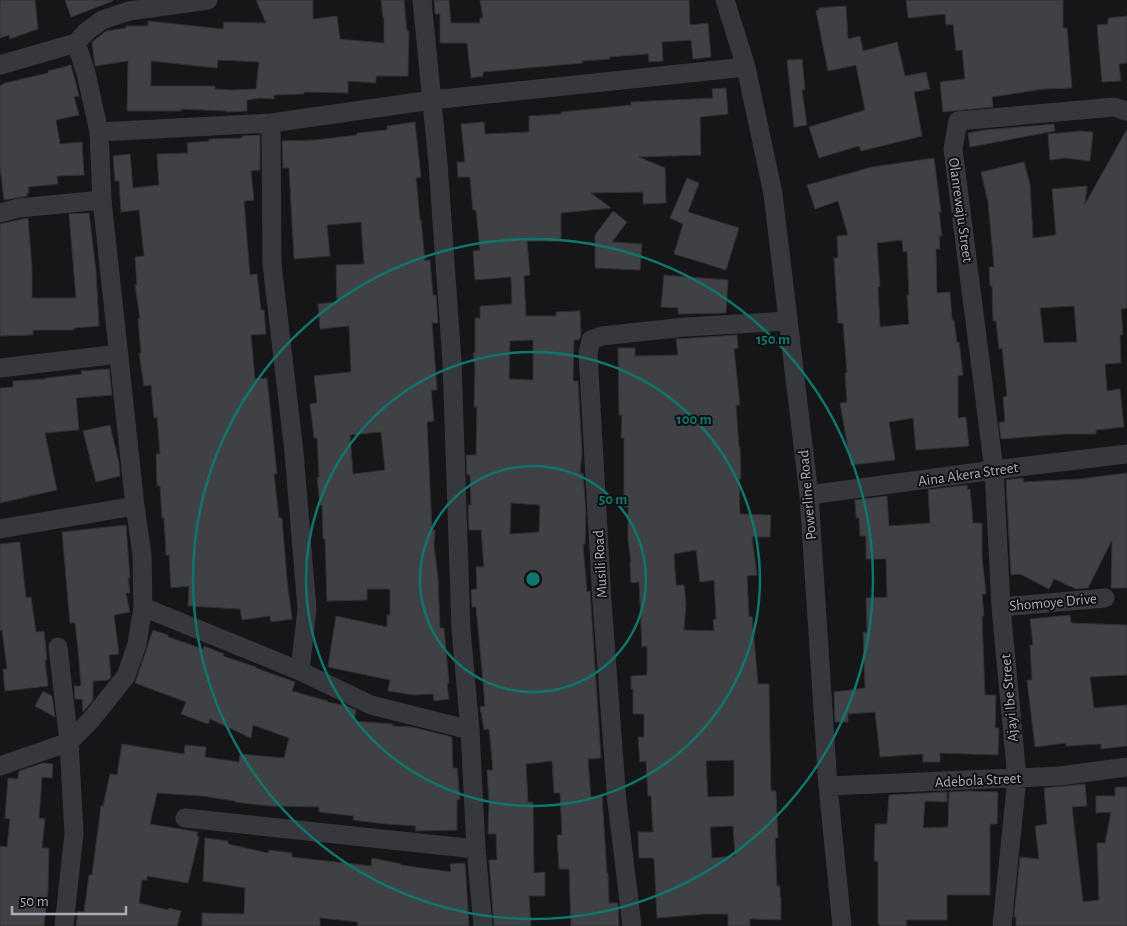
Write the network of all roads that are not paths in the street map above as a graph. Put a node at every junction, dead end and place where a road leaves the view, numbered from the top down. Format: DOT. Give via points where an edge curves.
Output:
graph roads {
  1 [pos="208,0"];
  2 [pos="422,0"];
  3 [pos="726,0"];
  4 [pos="76,43"];
  5 [pos="0,65"];
  6 [pos="746,66"];
  7 [pos="432,100"];
  8 [pos="1127,110"];
  9 [pos="271,123"];
  10 [pos="98,132"];
  11 [pos="102,200"];
  12 [pos="0,213"];
  13 [pos="788,321"];
  14 [pos="119,354"];
  15 [pos="0,368"];
  16 [pos="1127,454"];
  17 [pos="994,470"];
  18 [pos="809,495"];
  19 [pos="136,506"];
  20 [pos="0,529"];
  21 [pos="1105,598"];
  22 [pos="143,607"];
  23 [pos="1001,607"];
  24 [pos="58,647"];
  25 [pos="300,671"];
  26 [pos="470,730"];
  27 [pos="69,742"];
  28 [pos="0,766"];
  29 [pos="1127,767"];
  30 [pos="1017,778"];
  31 [pos="828,786"];
  32 [pos="185,818"];
  33 [pos="476,849"];
  34 [pos="64,926"];
  35 [pos="483,926"];
  36 [pos="632,926"];
  37 [pos="842,926"];
  38 [pos="1002,926"];
  1 -- 4 [label="street" via="129,11 102,20"];
  2 -- 7 [label="street"];
  3 -- 6 [label="street, Powerline Road"];
  4 -- 5 [label="street"];
  4 -- 10 [label="street" via="86,73"];
  6 -- 7 [label="street"];
  6 -- 13 [label="street, Powerline Road" via="773,194"];
  7 -- 9 [label="street"];
  7 -- 26 [label="street" via="452,362 461,629"];
  8 -- 17 [label="street, Olanrewaju Street" via="1114,107 958,121 952,149"];
  9 -- 10 [label="street"];
  9 -- 25 [label="street" via="272,264 294,452 307,609"];
  10 -- 11 [label="street"];
  11 -- 12 [label="street" via="19,208"];
  11 -- 14 [label="street"];
  13 -- 18 [label="street, Powerline Road"];
  13 -- 36 [label="street, Musili Road" via="685,327 591,340 588,353 604,631 617,802"];
  14 -- 15 [label="street"];
  14 -- 19 [label="street"];
  16 -- 17 [label="street, Aina Akera Street"];
  17 -- 18 [label="street, Aina Akera Street"];
  17 -- 23 [label="street, Ajayi Ibe Street"];
  18 -- 31 [label="street, Powerline Road"];
  19 -- 20 [label="street"];
  19 -- 22 [label="street" via="142,555"];
  21 -- 23 [label="street, Shomoye Drive"];
  22 -- 25 [label="street"];
  22 -- 27 [label="street" via="137,644 126,676"];
  23 -- 30 [label="street, Ajayi Ibe Street"];
  24 -- 27 [label="street"];
  25 -- 26 [label="street" via="371,705"];
  26 -- 33 [label="street"];
  27 -- 28 [label="street"];
  27 -- 34 [label="street" via="74,833"];
  29 -- 30 [label="street, Adebola Street"];
  30 -- 31 [label="street, Adebola Street"];
  30 -- 38 [label="street, Ajayi Ibe Street"];
  31 -- 37 [label="street, Powerline Road"];
  32 -- 33 [label="street"];
  33 -- 35 [label="street"];
}
